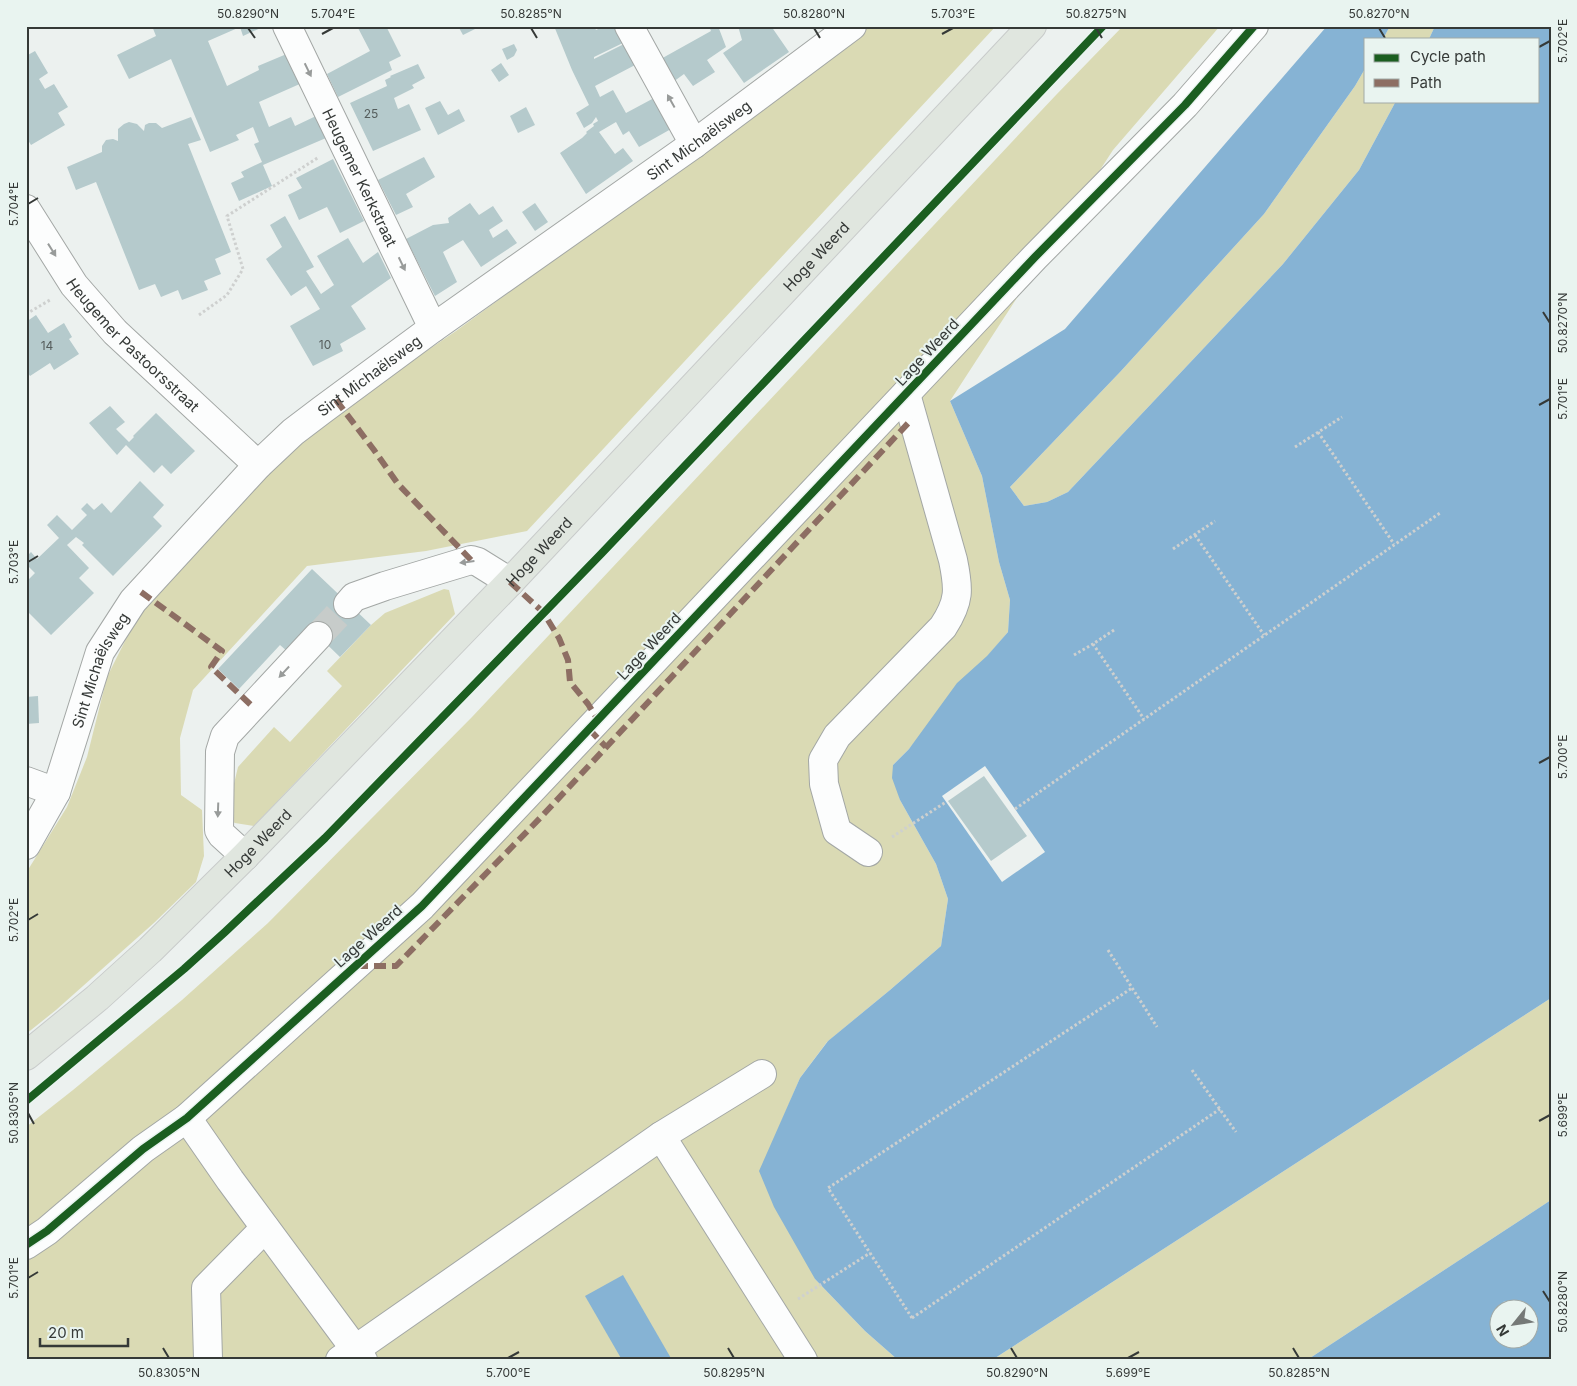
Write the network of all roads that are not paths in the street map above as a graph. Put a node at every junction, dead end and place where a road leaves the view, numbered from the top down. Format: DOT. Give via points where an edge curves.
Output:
graph roads {
  1 [pos="287,26"];
  2 [pos="629,26"];
  3 [pos="852,26"];
  4 [pos="1032,26"];
  5 [pos="1254,26"];
  6 [pos="694,144"];
  7 [pos="26,209"];
  8 [pos="433,328"];
  9 [pos="906,394"];
  10 [pos="258,465"];
  11 [pos="510,582"];
  12 [pos="348,604"];
  13 [pos="318,636"];
  14 [pos="26,781"];
  15 [pos="56,792"];
  16 [pos="26,845"];
  17 [pos="868,852"];
  18 [pos="245,856"];
  19 [pos="26,1056"];
  20 [pos="762,1074"];
  21 [pos="187,1118"];
  22 [pos="661,1136"];
  23 [pos="265,1228"];
  24 [pos="26,1246"];
  25 [pos="353,1356"];
  26 [pos="208,1359"];
  27 [pos="803,1360"];
  1 -- 8 [label="street, Heugemer Kerkstraat, one-way"];
  6 -- 2 [label="street, one-way"];
  3 -- 6 [label="street, Sint Michaëlsweg"];
  4 -- 11 [label="main road, Hoge Weerd"];
  5 -- 9 [label="street, Lage Weerd" via="1185,105"];
  6 -- 8 [label="street, Sint Michaëlsweg"];
  7 -- 10 [label="street, Heugemer Pastoorsstraat, one-way" via="74,285 115,332"];
  8 -- 10 [label="street, Sint Michaëlsweg" via="293,432"];
  9 -- 17 [label="street" via="958,586 953,612 943,627 836,736 823,760 824,784 837,831"];
  9 -- 21 [label="street, Lage Weerd" via="422,906"];
  10 -- 15 [label="street, Sint Michaëlsweg" via="133,601 100,652"];
  11 -- 12 [label="street, one-way" via="471,560 354,597"];
  11 -- 18 [label="main road, Hoge Weerd"];
  13 -- 18 [label="street, one-way" via="221,744 218,830"];
  14 -- 15 [label="street"];
  15 -- 16 [label="street, Sint Michaëlsweg"];
  18 -- 19 [label="main road, Hoge Weerd" via="150,950"];
  20 -- 22 [label="street"];
  21 -- 23 [label="street"];
  21 -- 24 [label="street, Lage Weerd"];
  22 -- 25 [label="street"];
  22 -- 27 [label="street"];
  23 -- 25 [label="street"];
  23 -- 26 [label="street" via="206,1288"];
}
